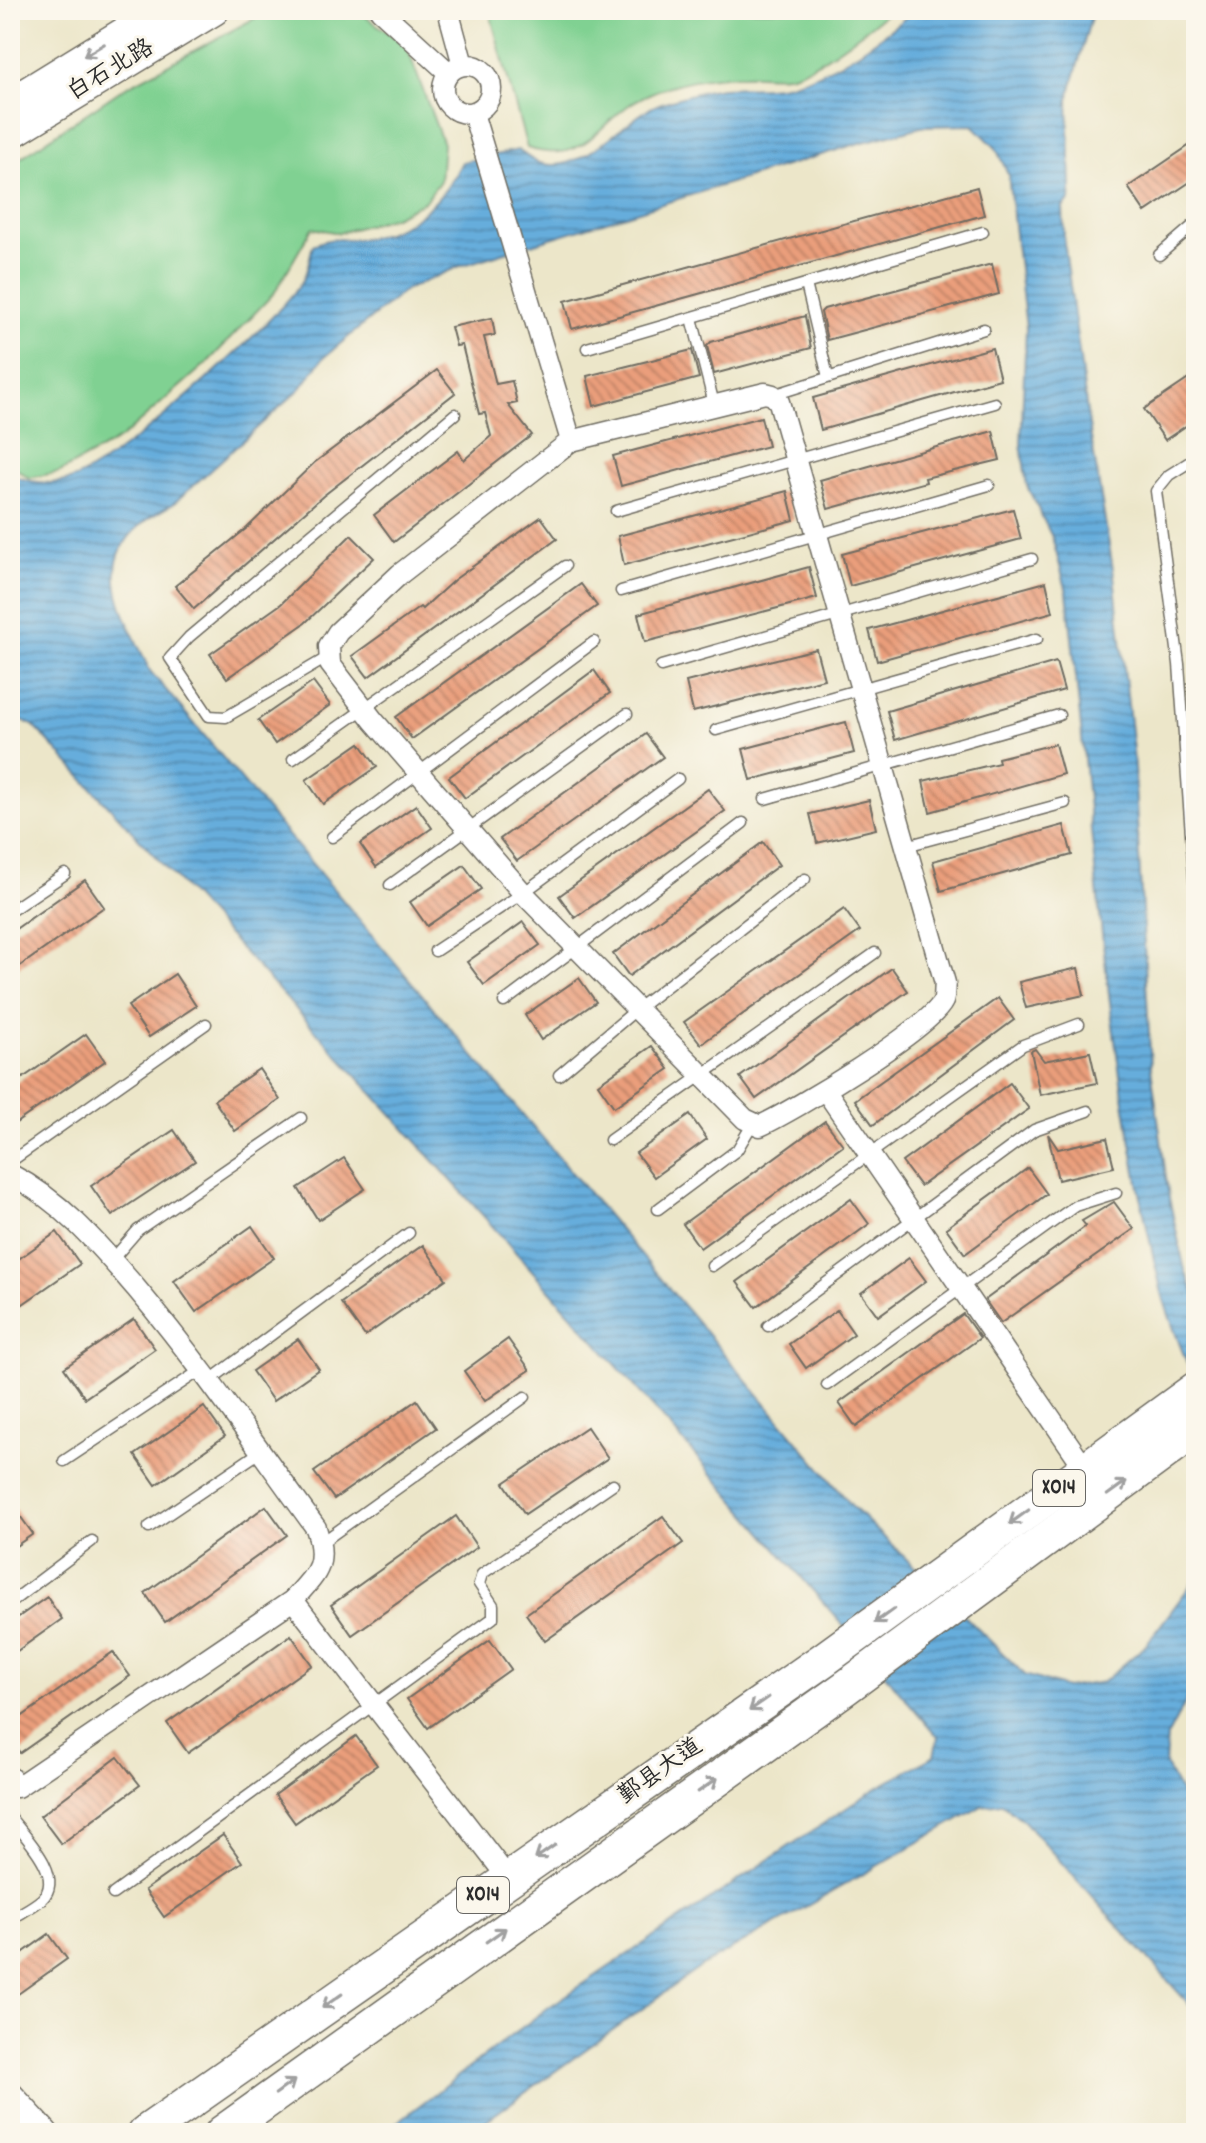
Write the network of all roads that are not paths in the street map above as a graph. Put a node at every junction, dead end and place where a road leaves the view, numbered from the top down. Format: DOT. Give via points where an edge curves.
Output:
graph roads {
  1 [pos="161,10"];
  2 [pos="214,10"];
  3 [pos="380,10"];
  4 [pos="448,10"];
  5 [pos="456,69"];
  6 [pos="10,103"];
  7 [pos="473,113"];
  8 [pos="10,134"];
  9 [pos="1196,223"];
  10 [pos="983,232"];
  11 [pos="1159,255"];
  12 [pos="806,284"];
  13 [pos="692,318"];
  14 [pos="984,329"];
  15 [pos="587,348"];
  16 [pos="828,377"];
  17 [pos="773,395"];
  18 [pos="995,403"];
  19 [pos="714,404"];
  20 [pos="455,414"];
  21 [pos="571,441"];
  22 [pos="1196,458"];
  23 [pos="796,459"];
  24 [pos="989,485"];
  25 [pos="616,511"];
  26 [pos="818,535"];
  27 [pos="1032,559"];
  28 [pos="565,566"];
  29 [pos="621,591"];
  30 [pos="841,616"];
  31 [pos="1037,639"];
  32 [pos="594,642"];
  33 [pos="330,656"];
  34 [pos="661,666"];
  35 [pos="861,689"];
  36 [pos="363,707"];
  37 [pos="627,714"];
  38 [pos="1059,715"];
  39 [pos="716,730"];
  40 [pos="293,759"];
  41 [pos="883,764"];
  42 [pos="417,771"];
  43 [pos="678,779"];
  44 [pos="765,799"];
  45 [pos="1065,803"];
  46 [pos="743,823"];
  47 [pos="468,830"];
  48 [pos="332,837"];
  49 [pos="906,846"];
  50 [pos="65,874"];
  51 [pos="805,879"];
  52 [pos="390,885"];
  53 [pos="523,893"];
  54 [pos="1196,905"];
  55 [pos="10,911"];
  56 [pos="576,948"];
  57 [pos="435,951"];
  58 [pos="875,953"];
  59 [pos="504,1002"];
  60 [pos="637,1009"];
  61 [pos="206,1024"];
  62 [pos="1079,1024"];
  63 [pos="559,1075"];
  64 [pos="702,1076"];
  65 [pos="826,1091"];
  66 [pos="1088,1111"];
  67 [pos="301,1118"];
  68 [pos="753,1123"];
  69 [pos="610,1140"];
  70 [pos="870,1156"];
  71 [pos="10,1162"];
  72 [pos="10,1174"];
  73 [pos="1116,1193"];
  74 [pos="658,1209"];
  75 [pos="912,1217"];
  76 [pos="409,1233"];
  77 [pos="112,1260"];
  78 [pos="712,1266"];
  79 [pos="961,1288"];
  80 [pos="768,1326"];
  81 [pos="205,1376"];
  82 [pos="827,1385"];
  83 [pos="525,1397"];
  84 [pos="1187,1415"];
  85 [pos="260,1452"];
  86 [pos="64,1461"];
  87 [pos="1085,1468"];
  88 [pos="613,1484"];
  89 [pos="149,1527"];
  90 [pos="92,1541"];
  91 [pos="321,1543"];
  92 [pos="293,1600"];
  93 [pos="10,1603"];
  94 [pos="374,1704"];
  95 [pos="12,1785"];
  96 [pos="10,1817"];
  97 [pos="508,1878"];
  98 [pos="113,1894"];
  99 [pos="10,1920"];
  100 [pos="10,2095"];
  101 [pos="45,2133"];
  102 [pos="145,2133"];
  103 [pos="222,2133"];
  1 -- 6 [label="main road, 白石北路, one-way"];
  2 -- 8 [label="main road, 白石北路"];
  3 -- 5 [label="street"];
  4 -- 5 [label="street"];
  5 -- 7 [label="street" via="443,87 446,102 458,112"];
  5 -- 7 [label="street" via="479,68 492,88 487,104"];
  7 -- 21 [label="street"];
  9 -- 11 [label="lane"];
  10 -- 12 [label="lane"];
  12 -- 13 [label="lane"];
  12 -- 16 [label="lane"];
  13 -- 15 [label="lane"];
  13 -- 19 [label="lane"];
  14 -- 16 [label="lane"];
  16 -- 17 [label="lane"];
  17 -- 19 [label="street"];
  17 -- 23 [label="street"];
  18 -- 23 [label="lane"];
  19 -- 21 [label="street"];
  20 -- 33 [label="lane" via="170,658 209,716 226,717"];
  21 -- 33 [label="street" via="400,574 338,632 329,646"];
  22 -- 54 [label="lane" via="1169,475 1156,491 1179,664"];
  23 -- 25 [label="lane"];
  23 -- 26 [label="street"];
  24 -- 26 [label="lane"];
  26 -- 29 [label="lane"];
  26 -- 30 [label="street"];
  27 -- 30 [label="lane"];
  28 -- 36 [label="lane"];
  30 -- 34 [label="lane"];
  30 -- 35 [label="street"];
  31 -- 35 [label="lane"];
  32 -- 42 [label="lane"];
  33 -- 36 [label="street" via="330,664"];
  35 -- 39 [label="lane"];
  35 -- 41 [label="street"];
  36 -- 40 [label="lane"];
  36 -- 42 [label="street"];
  37 -- 47 [label="lane"];
  38 -- 41 [label="lane"];
  41 -- 44 [label="lane"];
  41 -- 49 [label="street"];
  42 -- 47 [label="street"];
  42 -- 48 [label="lane"];
  43 -- 53 [label="lane"];
  45 -- 49 [label="lane"];
  46 -- 56 [label="lane"];
  47 -- 52 [label="lane"];
  47 -- 53 [label="street"];
  49 -- 65 [label="street" via="945,983 942,1002"];
  50 -- 55 [label="lane"];
  51 -- 60 [label="lane"];
  53 -- 56 [label="street"];
  53 -- 57 [label="lane"];
  56 -- 59 [label="lane"];
  56 -- 60 [label="street"];
  58 -- 64 [label="lane"];
  60 -- 63 [label="lane"];
  60 -- 64 [label="street"];
  61 -- 71 [label="lane"];
  62 -- 70 [label="lane" via="1023,1045"];
  64 -- 68 [label="street"];
  64 -- 69 [label="lane"];
  65 -- 68 [label="street" via="760,1126"];
  65 -- 70 [label="street"];
  66 -- 75 [label="lane" via="1034,1130"];
  67 -- 77 [label="lane" via="138,1230"];
  68 -- 74 [label="lane" via="737,1150"];
  70 -- 75 [label="street"];
  70 -- 78 [label="lane"];
  72 -- 77 [label="street" via="69,1214"];
  73 -- 79 [label="lane" via="1075,1206"];
  75 -- 79 [label="street"];
  75 -- 80 [label="lane"];
  76 -- 81 [label="lane"];
  77 -- 81 [label="street"];
  79 -- 82 [label="lane"];
  79 -- 87 [label="street"];
  81 -- 85 [label="street"];
  81 -- 86 [label="lane"];
  83 -- 91 [label="lane"];
  84 -- 87 [label="main road, 鄞县大道 / X014"];
  103 -- 84 [label="main road, 鄞县大道 / X014, one-way" via="964,1600"];
  85 -- 89 [label="lane"];
  85 -- 91 [label="street" via="316,1528"];
  87 -- 97 [label="main road, 鄞县大道 / X014, one-way" via="823,1660"];
  88 -- 94 [label="lane" via="482,1574 479,1584 493,1605 493,1618"];
  90 -- 93 [label="lane"];
  91 -- 92 [label="street" via="316,1574"];
  92 -- 94 [label="street"];
  92 -- 95 [label="street"];
  94 -- 97 [label="street"];
  94 -- 98 [label="lane"];
  96 -- 99 [label="lane" via="48,1870 51,1886 44,1898"];
  97 -- 102 [label="main road, 鄞县大道 / X014, one-way"];
  100 -- 101 [label="street"];
}
